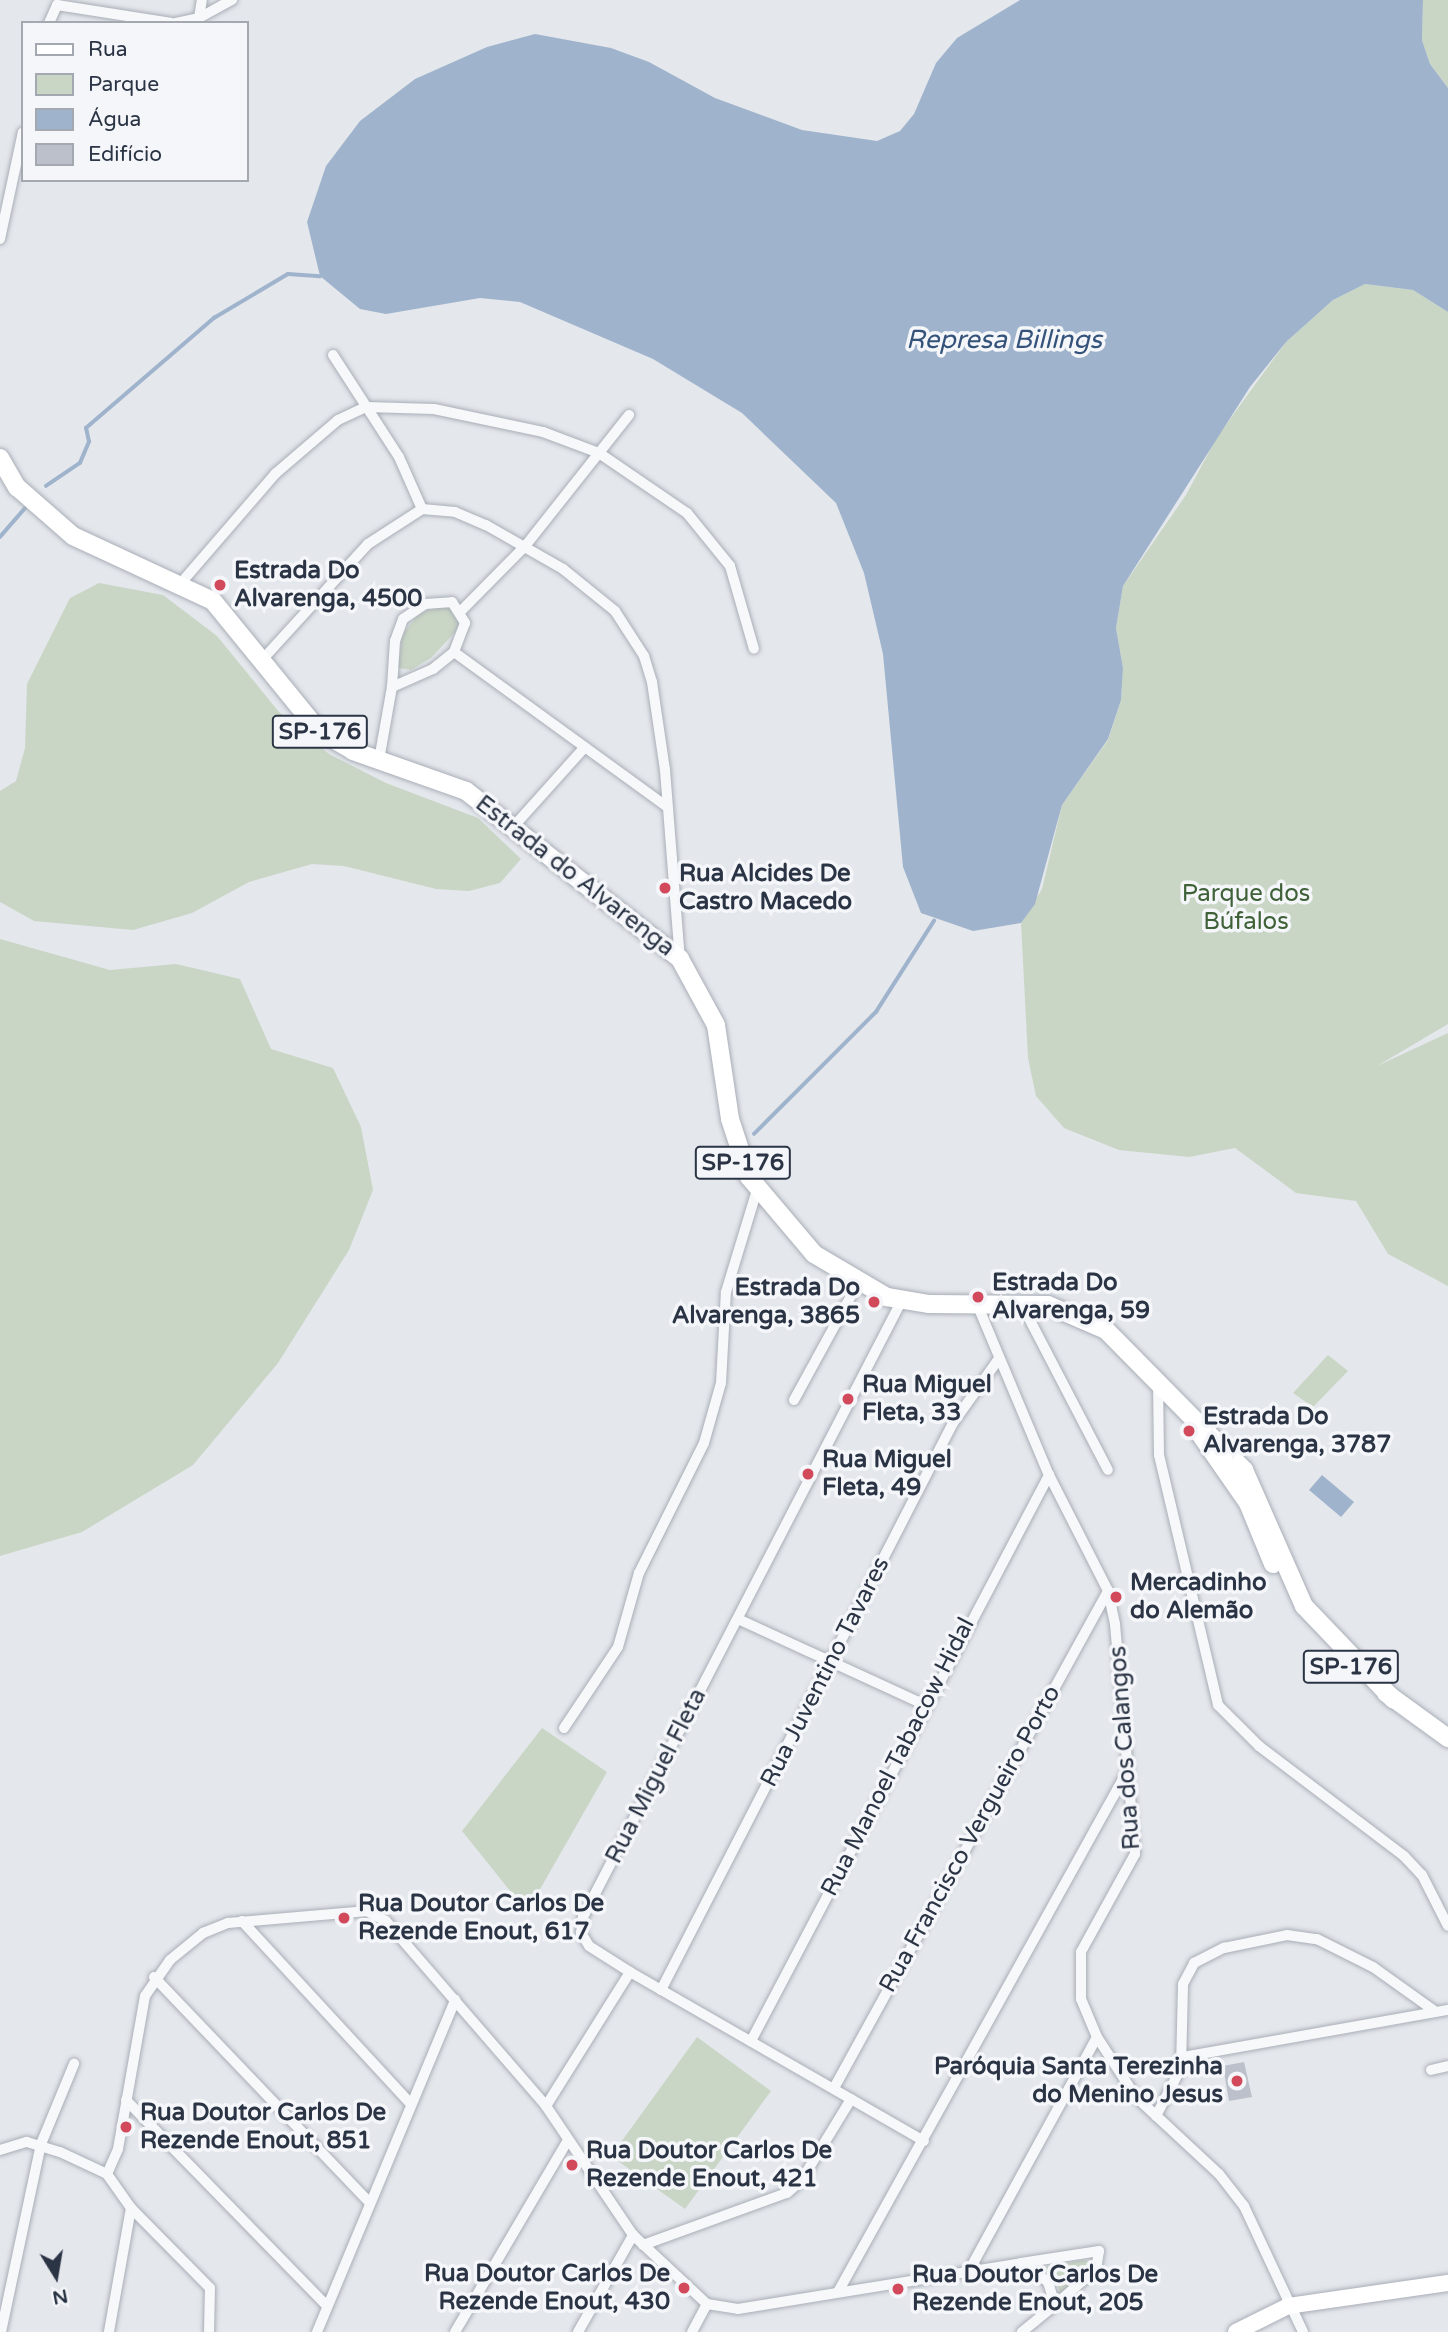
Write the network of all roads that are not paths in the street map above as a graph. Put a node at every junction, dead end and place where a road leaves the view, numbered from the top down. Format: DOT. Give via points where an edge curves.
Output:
graph roads {
  1 [pos="202,0"];
  2 [pos="232,0"];
  3 [pos="55,3"];
  4 [pos="199,18"];
  5 [pos="50,21"];
  6 [pos="162,21"];
  7 [pos="184,21"];
  8 [pos="21,139"];
  9 [pos="0,167"];
  10 [pos="9,178"];
  11 [pos="0,239"];
  12 [pos="333,355"];
  13 [pos="366,407"];
  14 [pos="628,415"];
  15 [pos="599,453"];
  16 [pos="0,458"];
  17 [pos="422,509"];
  18 [pos="526,545"];
  19 [pos="181,583"];
  20 [pos="462,610"];
  21 [pos="754,649"];
  22 [pos="454,652"];
  23 [pos="262,660"];
  24 [pos="392,687"];
  25 [pos="585,747"];
  26 [pos="379,760"];
  27 [pos="666,806"];
  28 [pos="514,826"];
  29 [pos="680,960"];
  30 [pos="758,1187"];
  31 [pos="858,1283"];
  32 [pos="902,1300"];
  33 [pos="1021,1303"];
  34 [pos="977,1304"];
  35 [pos="998,1360"];
  36 [pos="1158,1383"];
  37 [pos="794,1400"];
  38 [pos="1108,1470"];
  39 [pos="1049,1475"];
  40 [pos="1108,1591"];
  41 [pos="738,1619"];
  42 [pos="832,1660"];
  43 [pos="925,1705"];
  44 [pos="564,1728"];
  45 [pos="1448,1738"];
  46 [pos="1129,1768"];
  47 [pos="242,1921"];
  48 [pos="1448,1926"];
  49 [pos="631,1972"];
  50 [pos="154,1977"];
  51 [pos="661,1990"];
  52 [pos="455,2000"];
  53 [pos="1442,2011"];
  54 [pos="1097,2037"];
  55 [pos="751,2041"];
  56 [pos="1183,2057"];
  57 [pos="74,2064"];
  58 [pos="1448,2066"];
  59 [pos="1431,2070"];
  60 [pos="834,2088"];
  61 [pos="850,2099"];
  62 [pos="126,2100"];
  63 [pos="410,2104"];
  64 [pos="546,2106"];
  65 [pos="1156,2116"];
  66 [pos="924,2141"];
  67 [pos="566,2142"];
  68 [pos="41,2144"];
  69 [pos="0,2150"];
  70 [pos="107,2174"];
  71 [pos="369,2202"];
  72 [pos="131,2207"];
  73 [pos="633,2235"];
  74 [pos="643,2245"];
  75 [pos="1021,2263"];
  76 [pos="970,2269"];
  77 [pos="1448,2283"];
  78 [pos="838,2292"];
  79 [pos="708,2305"];
  80 [pos="1055,2305"];
  81 [pos="327,2306"];
  82 [pos="1287,2306"];
  83 [pos="1,2332"];
  84 [pos="109,2332"];
  85 [pos="209,2332"];
  86 [pos="317,2332"];
  87 [pos="455,2332"];
  88 [pos="578,2332"];
  89 [pos="692,2332"];
  90 [pos="1023,2332"];
  91 [pos="1236,2332"];
  92 [pos="1303,2332"];
  1 -- 4 [label="street"];
  2 -- 4 [label="street"];
  3 -- 5 [label="street"];
  3 -- 6 [label="street"];
  4 -- 7 [label="street"];
  8 -- 10 [label="street"];
  9 -- 10 [label="street"];
  10 -- 11 [label="street"];
  12 -- 13 [label="street"];
  13 -- 15 [label="street" via="475,417 543,432"];
  13 -- 17 [label="street" via="399,457"];
  13 -- 19 [label="street" via="338,420 275,474"];
  14 -- 15 [label="street"];
  15 -- 18 [label="street"];
  15 -- 21 [label="street" via="710,535 730,566"];
  16 -- 19 [label="main road, Estrada do Alvarenga / SP-176" via="17,487 73,536"];
  17 -- 18 [label="street" via="455,512"];
  17 -- 23 [label="street" via="368,544"];
  18 -- 20 [label="street"];
  18 -- 27 [label="street" via="615,611 644,656 660,723"];
  19 -- 23 [label="main road, Estrada do Alvarenga / SP-176" via="213,601"];
  20 -- 22 [label="street" via="465,623"];
  20 -- 24 [label="street" via="452,602 439,601 403,620 393,649"];
  22 -- 24 [label="street" via="433,669"];
  22 -- 25 [label="street"];
  23 -- 26 [label="main road, Estrada do Alvarenga / SP-176" via="319,731"];
  24 -- 26 [label="street"];
  25 -- 27 [label="street"];
  25 -- 28 [label="street"];
  26 -- 28 [label="main road, Estrada do Alvarenga / SP-176" via="449,782"];
  27 -- 29 [label="street"];
  28 -- 29 [label="main road, Estrada do Alvarenga / SP-176"];
  29 -- 30 [label="main road, Estrada do Alvarenga / SP-176" via="716,1025 737,1147"];
  30 -- 31 [label="main road, Estrada do Alvarenga / SP-176" via="814,1254"];
  30 -- 44 [label="street" via="726,1292 721,1383 704,1443 639,1573 614,1655"];
  31 -- 32 [label="main road, Estrada do Alvarenga / SP-176"];
  31 -- 37 [label="street"];
  32 -- 34 [label="main road, Estrada do Alvarenga / SP-176"];
  32 -- 41 [label="street, Rua Miguel Fleta"];
  33 -- 34 [label="main road, Estrada do Alvarenga / SP-176"];
  33 -- 36 [label="main road, Estrada do Alvarenga / SP-176" via="1048,1305 1089,1320"];
  33 -- 38 [label="street"];
  34 -- 35 [label="street, Rua dos Calangos"];
  35 -- 39 [label="street, Rua dos Calangos"];
  35 -- 42 [label="street, Rua Juventino Tavares" via="966,1400"];
  36 -- 45 [label="main road, Estrada do Alvarenga / SP-176" via="1244,1470 1304,1606 1393,1699"];
  36 -- 48 [label="street" via="1159,1455 1218,1705 1259,1746 1404,1856 1422,1875"];
  39 -- 40 [label="street, Rua dos Calangos"];
  39 -- 43 [label="street, Rua Manoel Tabacow Hidal"];
  40 -- 46 [label="street, Rua dos Calangos"];
  40 -- 60 [label="street, Rua Francisco Vergueiro Porto"];
  41 -- 42 [label="street"];
  41 -- 49 [label="street, Rua Miguel Fleta" via="583,1917 581,1933 589,1946"];
  42 -- 43 [label="street"];
  42 -- 51 [label="street, Rua Juventino Tavares"];
  43 -- 55 [label="street, Rua Manoel Tabacow Hidal"];
  46 -- 54 [label="street, Rua dos Calangos" via="1133,1863 1081,1952 1078,1968 1081,1999"];
  46 -- 66 [label="street"];
  47 -- 50 [label="street" via="202,1933"];
  47 -- 52 [label="street" via="375,1913"];
  47 -- 63 [label="street"];
  49 -- 51 [label="street, Rua Miguel Fleta"];
  49 -- 64 [label="street"];
  50 -- 62 [label="street" via="145,1996"];
  50 -- 71 [label="street"];
  51 -- 55 [label="street, Rua Miguel Fleta"];
  52 -- 63 [label="street"];
  52 -- 64 [label="street"];
  53 -- 56 [label="street"];
  53 -- 56 [label="street" via="1336,1946 1287,1935 1224,1948 1194,1963 1181,1998"];
  54 -- 65 [label="street, Rua dos Calangos"];
  54 -- 76 [label="street"];
  55 -- 60 [label="street, Rua Miguel Fleta"];
  56 -- 65 [label="street"];
  57 -- 68 [label="street"];
  58 -- 59 [label="street"];
  60 -- 61 [label="street, Rua Miguel Fleta"];
  61 -- 66 [label="street, Rua Miguel Fleta"];
  61 -- 74 [label="street" via="801,2181 787,2193"];
  62 -- 70 [label="street" via="116,2160"];
  62 -- 81 [label="street"];
  63 -- 71 [label="street"];
  64 -- 67 [label="street"];
  65 -- 82 [label="street, Rua dos Calangos" via="1219,2174 1244,2206 1262,2236"];
  66 -- 78 [label="street"];
  67 -- 73 [label="street"];
  67 -- 87 [label="street"];
  68 -- 69 [label="street" via="18,2143"];
  68 -- 70 [label="street"];
  68 -- 83 [label="street" via="15,2247"];
  70 -- 72 [label="street"];
  71 -- 81 [label="street"];
  72 -- 84 [label="street"];
  72 -- 85 [label="street" via="210,2288"];
  73 -- 74 [label="street"];
  73 -- 88 [label="street"];
  74 -- 79 [label="street"];
  75 -- 76 [label="street"];
  75 -- 80 [label="street" via="1048,2282"];
  75 -- 80 [label="street" via="1099,2251 1096,2269"];
  76 -- 78 [label="street"];
  77 -- 82 [label="main road"];
  78 -- 79 [label="street" via="738,2309"];
  79 -- 89 [label="street"];
  80 -- 90 [label="street"];
  81 -- 86 [label="street"];
  82 -- 91 [label="main road"];
  82 -- 92 [label="street, Rua dos Calangos"];
}
